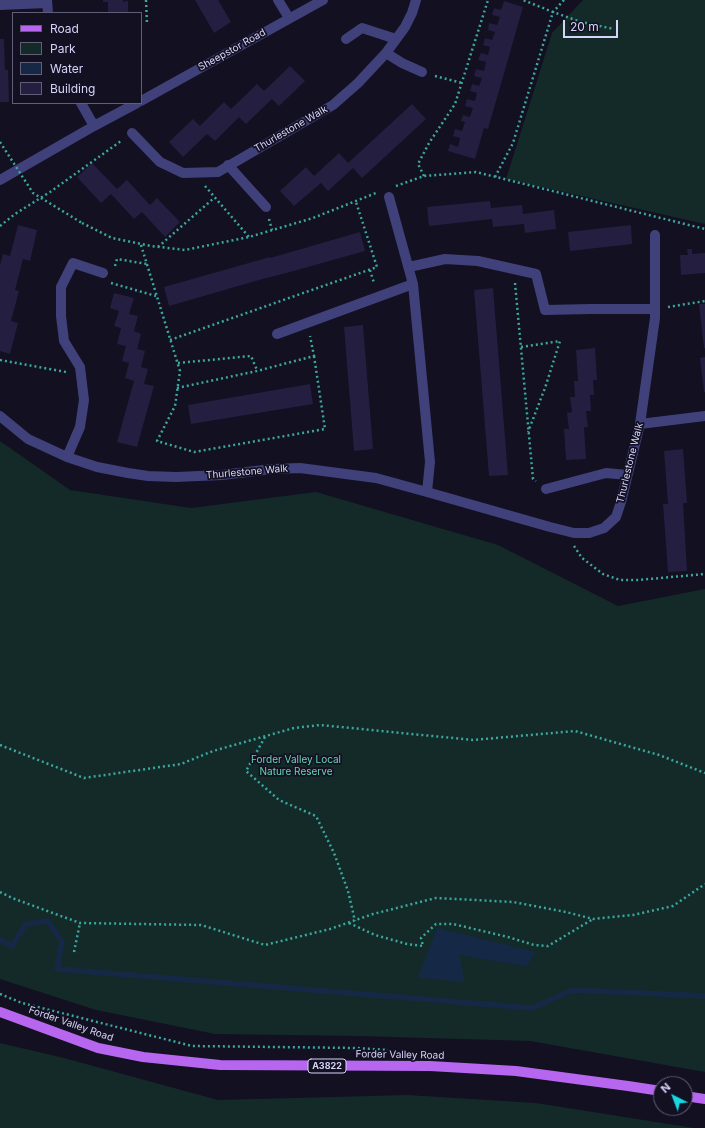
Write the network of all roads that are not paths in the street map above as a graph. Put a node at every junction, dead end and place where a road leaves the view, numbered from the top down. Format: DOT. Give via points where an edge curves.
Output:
graph roads {
  1 [pos="278,0"];
  2 [pos="323,0"];
  3 [pos="416,0"];
  4 [pos="0,4"];
  5 [pos="47,5"];
  6 [pos="288,18"];
  7 [pos="346,39"];
  8 [pos="396,39"];
  9 [pos="386,53"];
  10 [pos="422,72"];
  11 [pos="142,100"];
  12 [pos="82,104"];
  13 [pos="135,104"];
  14 [pos="94,126"];
  15 [pos="132,133"];
  16 [pos="228,165"];
  17 [pos="0,180"];
  18 [pos="389,197"];
  19 [pos="266,207"];
  20 [pos="655,235"];
  21 [pos="409,267"];
  22 [pos="103,273"];
  23 [pos="413,284"];
  24 [pos="655,309"];
  25 [pos="277,334"];
  26 [pos="0,416"];
  27 [pos="705,416"];
  28 [pos="640,424"];
  29 [pos="67,458"];
  30 [pos="627,475"];
  31 [pos="546,489"];
  32 [pos="427,492"];
  33 [pos="0,1012"];
  34 [pos="653,1091"];
  35 [pos="693,1097"];
  36 [pos="705,1099"];
  1 -- 6 [label="street"];
  2 -- 6 [label="street, Sheepstor Road"];
  3 -- 8 [label="street, Thurlestone Walk" via="405,27"];
  4 -- 5 [label="street"];
  6 -- 11 [label="street, Sheepstor Road"];
  7 -- 8 [label="street" via="362,28"];
  8 -- 9 [label="street, Thurlestone Walk"];
  9 -- 10 [label="street"];
  9 -- 16 [label="street, Thurlestone Walk" via="333,105"];
  12 -- 14 [label="street"];
  13 -- 14 [label="street"];
  14 -- 17 [label="street"];
  15 -- 16 [label="street, Thurlestone Walk" via="160,162 183,173 218,172"];
  16 -- 19 [label="street"];
  18 -- 21 [label="street"];
  20 -- 24 [label="street, Thurlestone Walk"];
  21 -- 23 [label="street"];
  21 -- 24 [label="street" via="445,259 478,261 536,274 545,310"];
  22 -- 29 [label="street" via="73,264 61,286 64,341 80,366 84,400 80,427"];
  23 -- 25 [label="street"];
  23 -- 32 [label="street" via="430,462"];
  24 -- 28 [label="street, Thurlestone Walk"];
  26 -- 29 [label="street, Thurlestone Walk" via="28,439"];
  27 -- 28 [label="street"];
  28 -- 30 [label="street, Thurlestone Walk"];
  29 -- 32 [label="street, Thurlestone Walk" via="97,467 148,476 176,477 272,468 300,468 376,478"];
  30 -- 31 [label="street" via="606,473"];
  30 -- 32 [label="street, Thurlestone Walk" via="616,518 604,528 589,533 574,533"];
  33 -- 34 [label="main road, Forder Valley Road / A3822" via="98,1048 143,1058 220,1065 430,1066 516,1071"];
  35 -- 36 [label="main road"];
}
